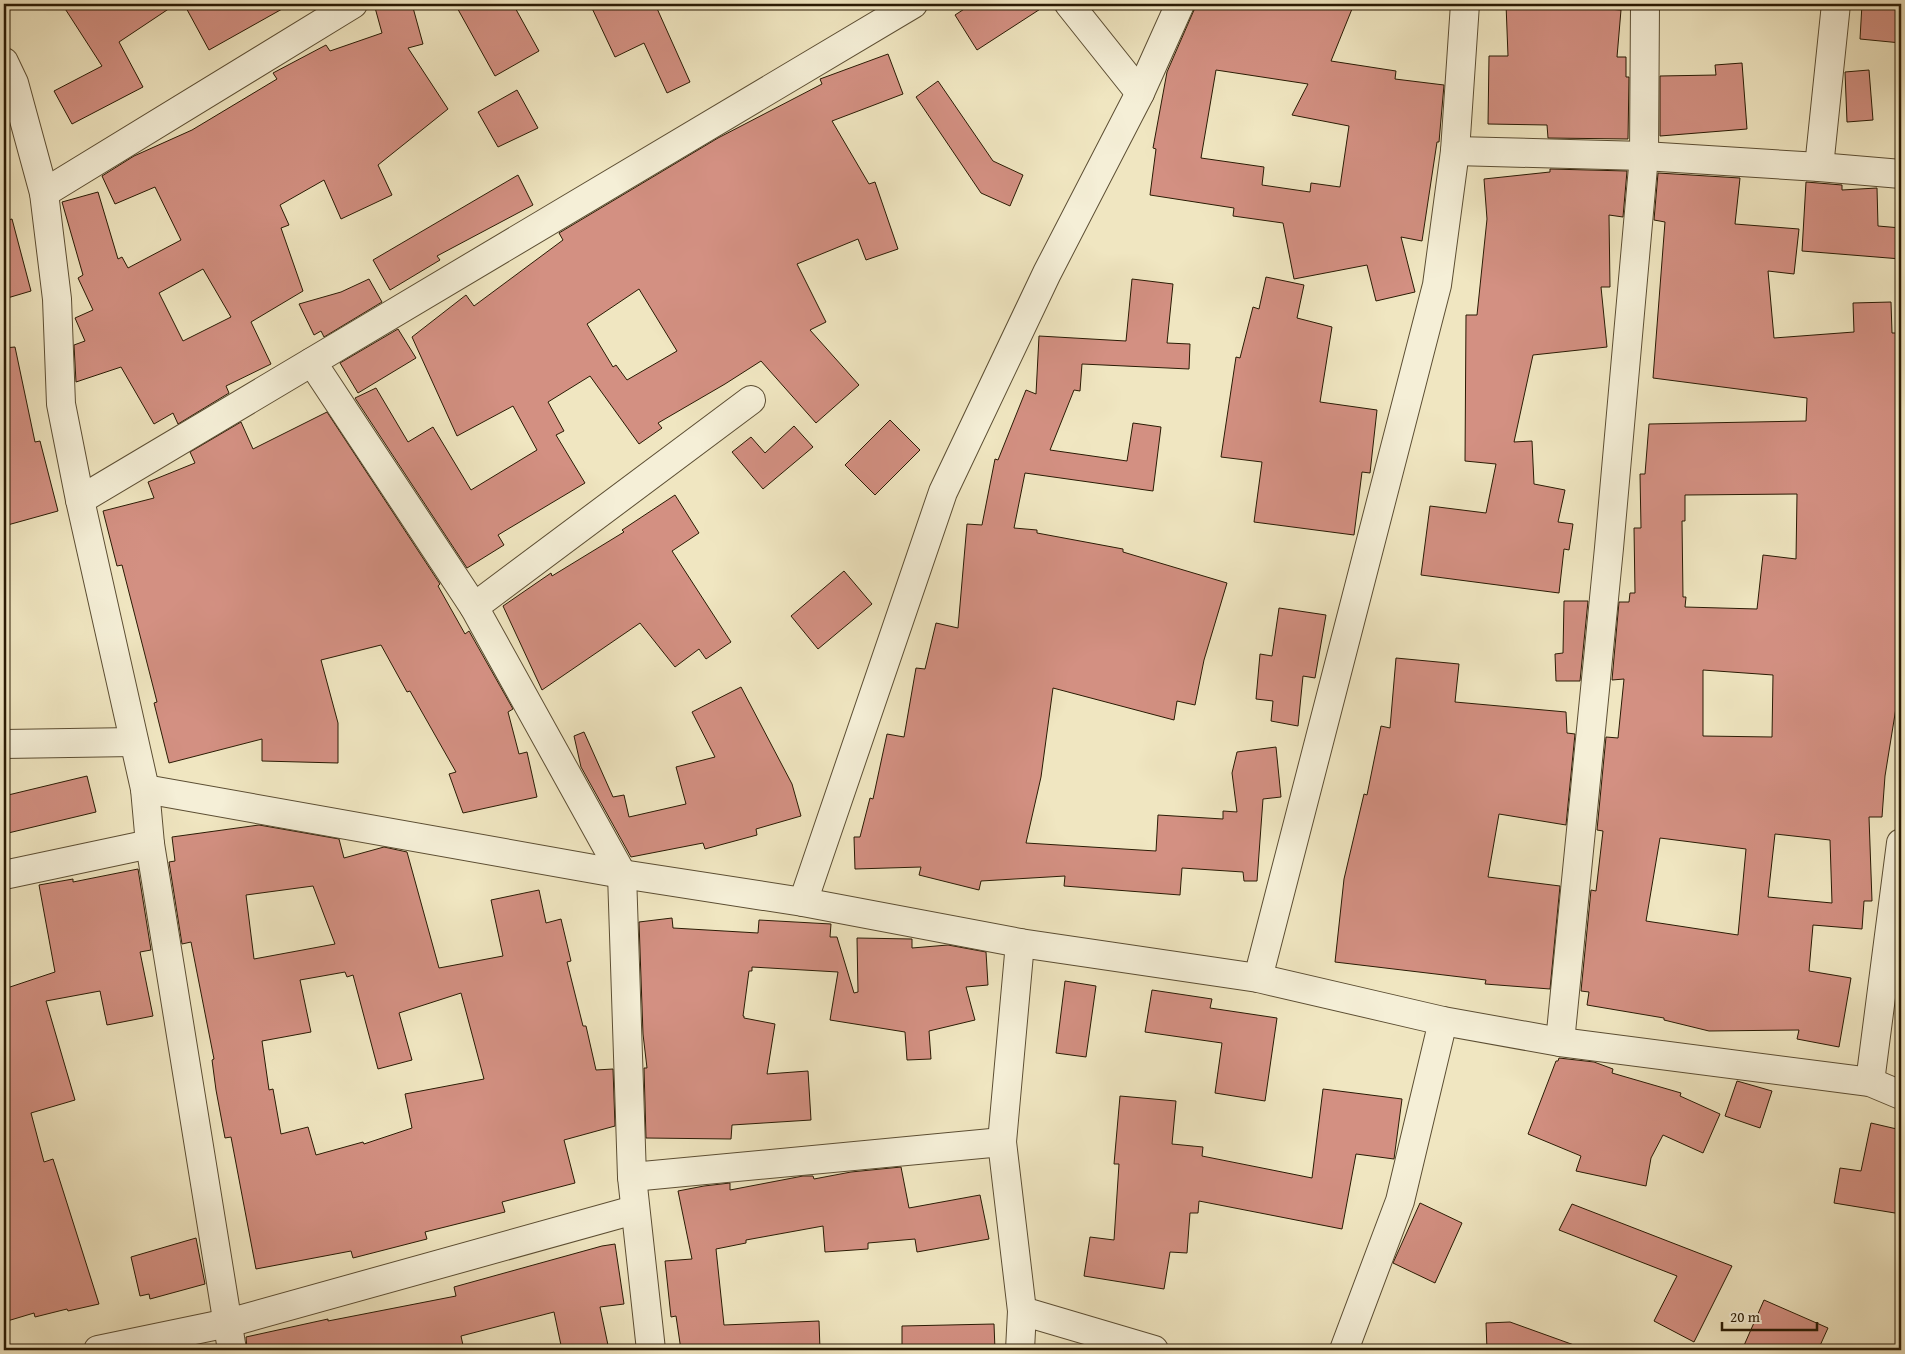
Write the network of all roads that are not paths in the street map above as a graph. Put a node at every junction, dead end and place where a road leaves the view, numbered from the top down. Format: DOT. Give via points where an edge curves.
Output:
graph roads {
  1 [pos="353,4"];
  2 [pos="913,4"];
  3 [pos="1069,4"];
  4 [pos="1180,4"];
  5 [pos="1465,4"];
  6 [pos="1644,4"];
  7 [pos="1836,4"];
  8 [pos="4,62"];
  9 [pos="1140,94"];
  10 [pos="1455,151"];
  11 [pos="1644,156"];
  12 [pos="1819,167"];
  13 [pos="1901,174"];
  14 [pos="44,193"];
  15 [pos="312,362"];
  16 [pos="751,400"];
  17 [pos="80,500"];
  18 [pos="474,607"];
  19 [pos="134,742"];
  20 [pos="4,744"];
  21 [pos="145,789"];
  22 [pos="1901,843"];
  23 [pos="150,844"];
  24 [pos="622,874"];
  25 [pos="4,875"];
  26 [pos="803,902"];
  27 [pos="1020,943"];
  28 [pos="1258,978"];
  29 [pos="1443,1021"];
  30 [pos="1560,1042"];
  31 [pos="1870,1082"];
  32 [pos="1901,1095"];
  33 [pos="1002,1142"];
  34 [pos="632,1177"];
  35 [pos="634,1210"];
  36 [pos="1022,1311"];
  37 [pos="228,1323"];
  38 [pos="98,1350"];
  39 [pos="232,1350"];
  40 [pos="651,1350"];
  41 [pos="1020,1350"];
  42 [pos="1154,1350"];
  43 [pos="1344,1350"];
  1 -- 14 [label="street"];
  2 -- 15 [label="street"];
  3 -- 9 [label="street"];
  4 -- 9 [label="street"];
  5 -- 10 [label="street"];
  6 -- 11 [label="street"];
  7 -- 12 [label="street"];
  8 -- 14 [label="street" via="14,84"];
  9 -- 26 [label="street" via="1047,273 944,492"];
  10 -- 11 [label="street"];
  10 -- 28 [label="street" via="1437,285"];
  11 -- 12 [label="street"];
  11 -- 30 [label="street"];
  12 -- 13 [label="street"];
  14 -- 17 [label="street" via="57,298 61,404"];
  15 -- 17 [label="street"];
  15 -- 18 [label="street"];
  16 -- 18 [label="street"];
  17 -- 19 [label="street"];
  18 -- 24 [label="street"];
  19 -- 20 [label="street"];
  19 -- 21 [label="street"];
  21 -- 23 [label="street"];
  21 -- 24 [label="street"];
  22 -- 31 [label="street"];
  23 -- 25 [label="street"];
  23 -- 37 [label="street"];
  24 -- 26 [label="street"];
  24 -- 34 [label="street"];
  26 -- 27 [label="street"];
  27 -- 28 [label="street"];
  27 -- 33 [label="street"];
  28 -- 29 [label="street"];
  29 -- 30 [label="street"];
  29 -- 43 [label="street" via="1400,1201"];
  30 -- 31 [label="street"];
  31 -- 32 [label="street"];
  33 -- 34 [label="street"];
  33 -- 36 [label="street"];
  34 -- 35 [label="street"];
  35 -- 37 [label="street"];
  35 -- 40 [label="street"];
  36 -- 41 [label="street"];
  36 -- 42 [label="street"];
  37 -- 38 [label="street"];
  37 -- 39 [label="street"];
}
